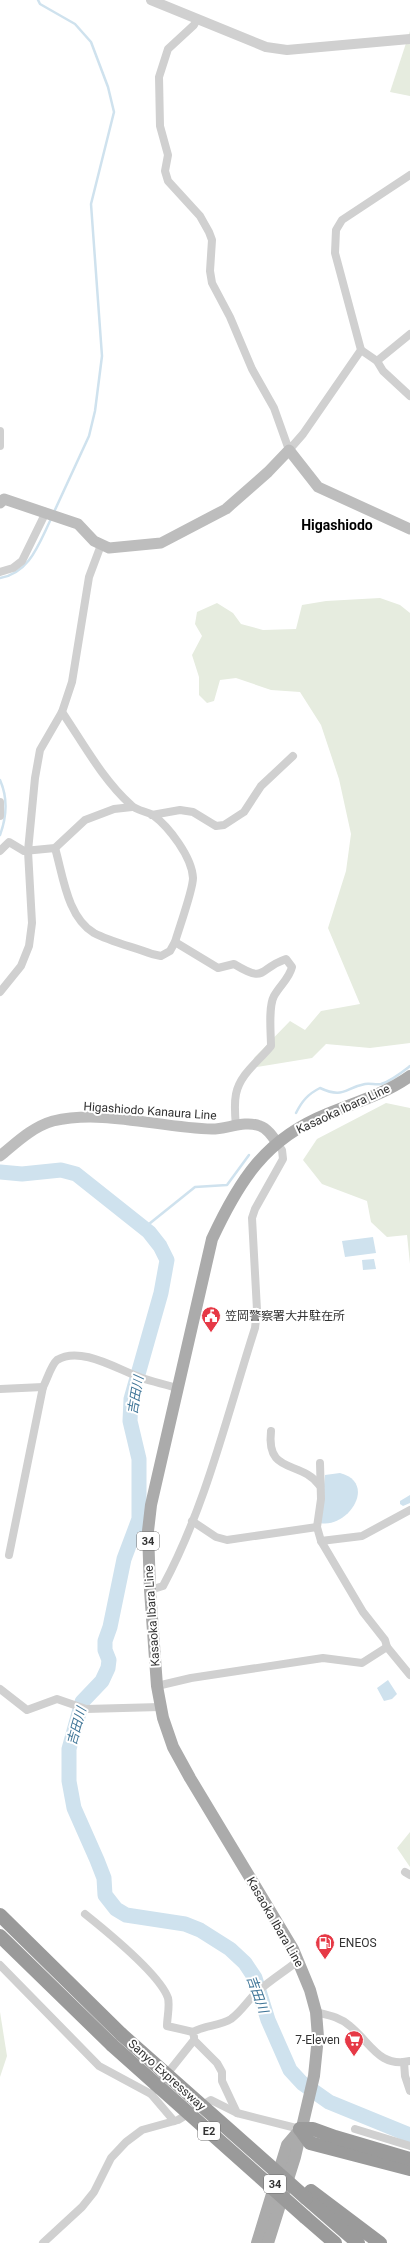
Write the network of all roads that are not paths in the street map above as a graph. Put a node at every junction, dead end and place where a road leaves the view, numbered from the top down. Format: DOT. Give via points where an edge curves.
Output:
graph roads {
  1 [pos="151,0"];
  2 [pos="197,19"];
  3 [pos="410,39"];
  4 [pos="410,175"];
  5 [pos="410,334"];
  6 [pos="361,350"];
  7 [pos="377,361"];
  8 [pos="410,396"];
  9 [pos="0,430"];
  10 [pos="0,446"];
  11 [pos="289,450"];
  12 [pos="1,499"];
  13 [pos="51,513"];
  14 [pos="410,529"];
  15 [pos="101,545"];
  16 [pos="0,572"];
  17 [pos="62,712"];
  18 [pos="293,756"];
  19 [pos="0,802"];
  20 [pos="132,807"];
  21 [pos="152,814"];
  22 [pos="0,816"];
  23 [pos="55,848"];
  24 [pos="0,851"];
  25 [pos="28,851"];
  26 [pos="175,942"];
  27 [pos="0,992"];
  28 [pos="410,1076"];
  29 [pos="236,1126"];
  30 [pos="277,1143"];
  31 [pos="0,1156"];
  32 [pos="43,1387"];
  33 [pos="177,1388"];
  34 [pos="0,1390"];
  35 [pos="271,1431"];
  36 [pos="320,1463"];
  37 [pos="320,1486"];
  38 [pos="410,1510"];
  39 [pos="192,1521"];
  40 [pos="317,1527"];
  41 [pos="321,1541"];
  42 [pos="9,1554"];
  43 [pos="150,1590"];
  44 [pos="386,1647"];
  45 [pos="410,1675"];
  46 [pos="157,1686"];
  47 [pos="0,1689"];
  48 [pos="160,1707"];
  49 [pos="85,1914"];
  50 [pos="0,1915"];
  51 [pos="0,1936"];
  52 [pos="300,1962"];
  53 [pos="0,1965"];
  54 [pos="316,2012"];
  55 [pos="194,2036"];
  56 [pos="117,2039"];
  57 [pos="407,2062"];
  58 [pos="410,2091"];
  59 [pos="151,2094"];
  60 [pos="237,2113"];
  61 [pos="174,2121"];
  62 [pos="300,2129"];
  63 [pos="355,2129"];
  64 [pos="410,2146"];
  65 [pos="410,2159"];
  66 [pos="410,2169"];
  67 [pos="308,2194"];
  68 [pos="43,2243"];
  69 [pos="257,2243"];
  70 [pos="268,2243"];
  71 [pos="335,2243"];
  72 [pos="358,2243"];
  73 [pos="380,2243"];
  1 -- 2 [label="street"];
  2 -- 3 [label="street" via="266,47 287,50"];
  2 -- 11 [label="street" via="194,25 168,49 159,77 160,126 168,155 165,171 168,181 200,216 209,232 212,240 212,283 252,369 274,408"];
  4 -- 6 [label="street" via="342,220 336,230 335,253"];
  5 -- 7 [label="street"];
  6 -- 7 [label="street"];
  6 -- 11 [label="street" via="303,434"];
  7 -- 8 [label="street" via="384,372"];
  9 -- 10 [label="street"];
  11 -- 14 [label="main road" via="318,487"];
  11 -- 15 [label="main road" via="226,509 160,543 109,548"];
  12 -- 13 [label="main road"];
  13 -- 15 [label="main road" via="78,524"];
  13 -- 16 [label="street" via="22,561 13,568"];
  15 -- 17 [label="street" via="89,577 72,682"];
  17 -- 20 [label="street" via="108,779"];
  17 -- 25 [label="street" via="40,750"];
  18 -- 21 [label="street" via="261,786 244,812 224,825 216,826 193,812 180,810"];
  19 -- 22 [label="street"];
  20 -- 21 [label="street"];
  20 -- 23 [label="street" via="114,809 86,820"];
  21 -- 26 [label="street" via="175,837 192,870 193,879"];
  23 -- 25 [label="street"];
  23 -- 26 [label="street" via="67,893 86,926 94,933 162,956 170,951"];
  24 -- 25 [label="street" via="9,842 18,849"];
  25 -- 27 [label="street" via="31,935 26,957"];
  26 -- 29 [label="street" via="218,968 234,964 251,974 258,974 286,959 292,967 290,976 271,1003 271,1046 243,1077 235,1096"];
  28 -- 30 [label="main road, Kasaoka Ibara Line / 34" via="368,1099 311,1121"];
  29 -- 30 [label="main road, Higashiodo Kanaura Line" via="260,1126"];
  29 -- 31 [label="main road, Higashiodo Kanaura Line" via="206,1129 111,1118 63,1119 42,1125"];
  30 -- 33 [label="main road, Kasaoka Ibara Line / 34" via="263,1155 228,1204 212,1239"];
  30 -- 39 [label="street" via="282,1150 283,1159 252,1218 257,1319 217,1453"];
  32 -- 33 [label="street" via="58,1359 76,1356 100,1360 138,1377"];
  32 -- 34 [label="street"];
  32 -- 42 [label="street"];
  33 -- 43 [label="main road, Kasaoka Ibara Line / 34" via="148,1531"];
  35 -- 37 [label="street" via="270,1445 277,1460 311,1476"];
  36 -- 37 [label="street"];
  37 -- 40 [label="street"];
  38 -- 41 [label="street" via="362,1536"];
  39 -- 40 [label="street" via="216,1537 227,1540"];
  39 -- 43 [label="street" via="179,1554 162,1586"];
  40 -- 41 [label="street"];
  41 -- 44 [label="street" via="363,1612 385,1640"];
  43 -- 46 [label="main road, Kasaoka Ibara Line / 34"];
  44 -- 45 [label="street"];
  44 -- 46 [label="street" via="362,1663 323,1658 191,1678"];
  46 -- 48 [label="main road, Kasaoka Ibara Line / 34"];
  47 -- 48 [label="street" via="27,1710 57,1699 86,1709"];
  48 -- 52 [label="main road, Kasaoka Ibara Line / 34" via="173,1747 190,1778"];
  49 -- 55 [label="street" via="114,1937 154,1978 168,1998 167,2026"];
  50 -- 56 [label="highway, Sanyo Expressway / E2"];
  51 -- 56 [label="highway, Sanyo Expressway / E2"];
  52 -- 54 [label="main road, Kasaoka Ibara Line / 34"];
  52 -- 55 [label="street" via="263,1987 231,2019"];
  53 -- 59 [label="street" via="99,2066"];
  54 -- 57 [label="street" via="337,2017 349,2025 385,2060"];
  54 -- 62 [label="main road, Kasaoka Ibara Line / 34" via="318,2037 314,2076"];
  55 -- 59 [label="street"];
  55 -- 60 [label="street" via="217,2063 222,2072 222,2081"];
  56 -- 67 [label="highway, Sanyo Expressway / E2, bridge"];
  56 -- 71 [label="highway, Sanyo Expressway / E2, bridge"];
  57 -- 58 [label="street" via="407,2084"];
  59 -- 61 [label="street"];
  60 -- 61 [label="street" via="211,2100"];
  60 -- 62 [label="street"];
  61 -- 68 [label="street" via="142,2130 126,2142 111,2158 94,2192 82,2207"];
  62 -- 65 [label="highway" via="313,2129 335,2138"];
  62 -- 66 [label="highway" via="310,2143"];
  62 -- 69 [label="main road, Kasaoka Ibara Line / 34" via="287,2145"];
  62 -- 70 [label="main road, Kasaoka Ibara Line / 34" via="295,2157"];
  63 -- 64 [label="street"];
  67 -- 72 [label="highway"];
  67 -- 73 [label="highway"];
}
